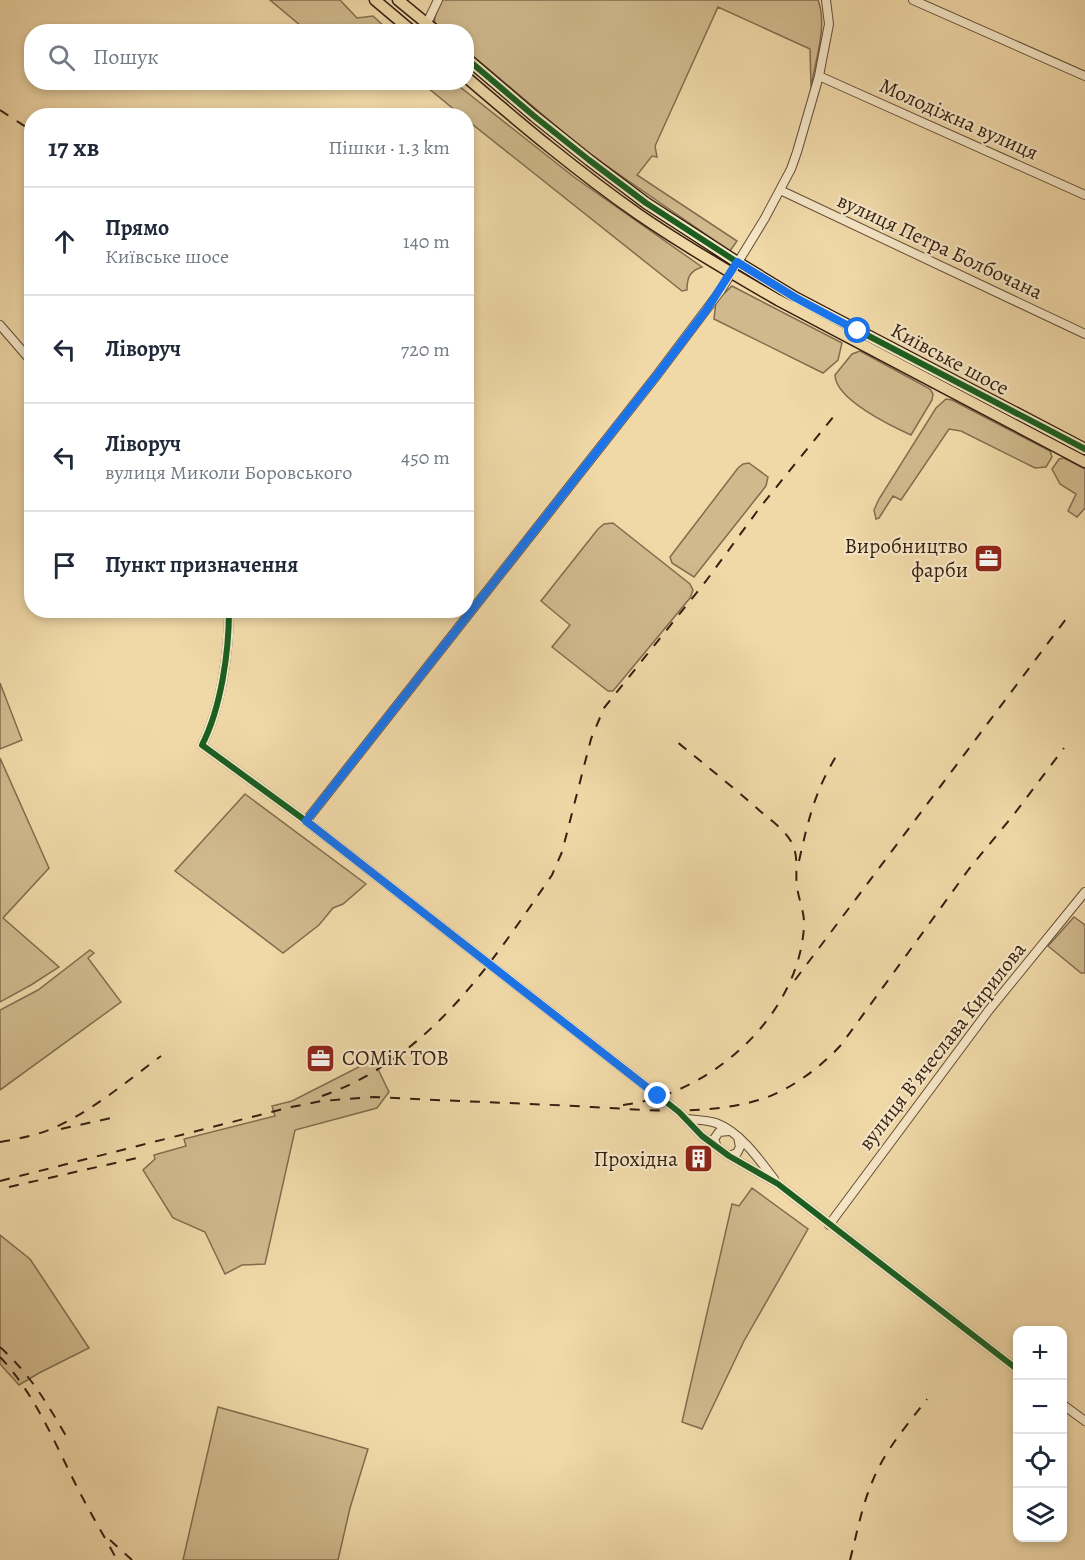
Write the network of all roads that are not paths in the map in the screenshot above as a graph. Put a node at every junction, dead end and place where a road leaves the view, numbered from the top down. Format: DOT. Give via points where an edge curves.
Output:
graph roads {
  1 [pos="375,0"];
  2 [pos="398,0"];
  3 [pos="438,0"];
  4 [pos="826,0"];
  5 [pos="913,0"];
  6 [pos="427,23"];
  7 [pos="404,24"];
  8 [pos="474,65"];
  9 [pos="819,76"];
  10 [pos="1085,76"];
  11 [pos="474,84"];
  12 [pos="780,190"];
  13 [pos="1085,195"];
  14 [pos="737,262"];
  15 [pos="730,273"];
  16 [pos="0,325"];
  17 [pos="1085,334"];
  18 [pos="24,353"];
  19 [pos="1085,449"];
  20 [pos="1085,462"];
  21 [pos="474,608"];
  22 [pos="229,618"];
  23 [pos="466,618"];
  24 [pos="306,821"];
  25 [pos="1085,892"];
  26 [pos="687,1119"];
  27 [pos="730,1131"];
  28 [pos="738,1137"];
  29 [pos="717,1147"];
  30 [pos="729,1156"];
  31 [pos="778,1184"];
  32 [pos="830,1225"];
  33 [pos="1013,1367"];
  34 [pos="1067,1408"];
  35 [pos="1085,1421"];
  1 -- 7 [label="main road"];
  2 -- 6 [label="main road"];
  3 -- 6 [label="street"];
  4 -- 9 [label="street" via="829,24"];
  5 -- 10 [label="street"];
  8 -- 14 [label="main road, Київське шосе" via="646,203"];
  9 -- 12 [label="street" via="797,152"];
  9 -- 13 [label="street, Молодіжна вулиця"];
  11 -- 15 [label="main road" via="639,214"];
  12 -- 14 [label="street"];
  12 -- 17 [label="street, вулиця Петра Болбочана"];
  14 -- 15 [label="street"];
  14 -- 19 [label="main road, Київське шосе"];
  15 -- 20 [label="main road"];
  15 -- 21 [label="street" via="657,375"];
  16 -- 18 [label="street"];
  22 -- 24 [label="street" via="226,661 210,729 202,745"];
  23 -- 24 [label="street"];
  24 -- 26 [label="street"];
  25 -- 32 [label="street, вулиця Вʼячеслава Кирилова" via="989,1010"];
  26 -- 27 [label="street" via="715,1122"];
  26 -- 29 [label="street"];
  27 -- 28 [label="street"];
  27 -- 29 [label="street" via="719,1132 714,1139"];
  28 -- 30 [label="street" via="740,1147"];
  28 -- 31 [label="street"];
  29 -- 30 [label="street"];
  30 -- 31 [label="street"];
  31 -- 32 [label="street"];
  32 -- 33 [label="street"];
  34 -- 35 [label="street"];
}
